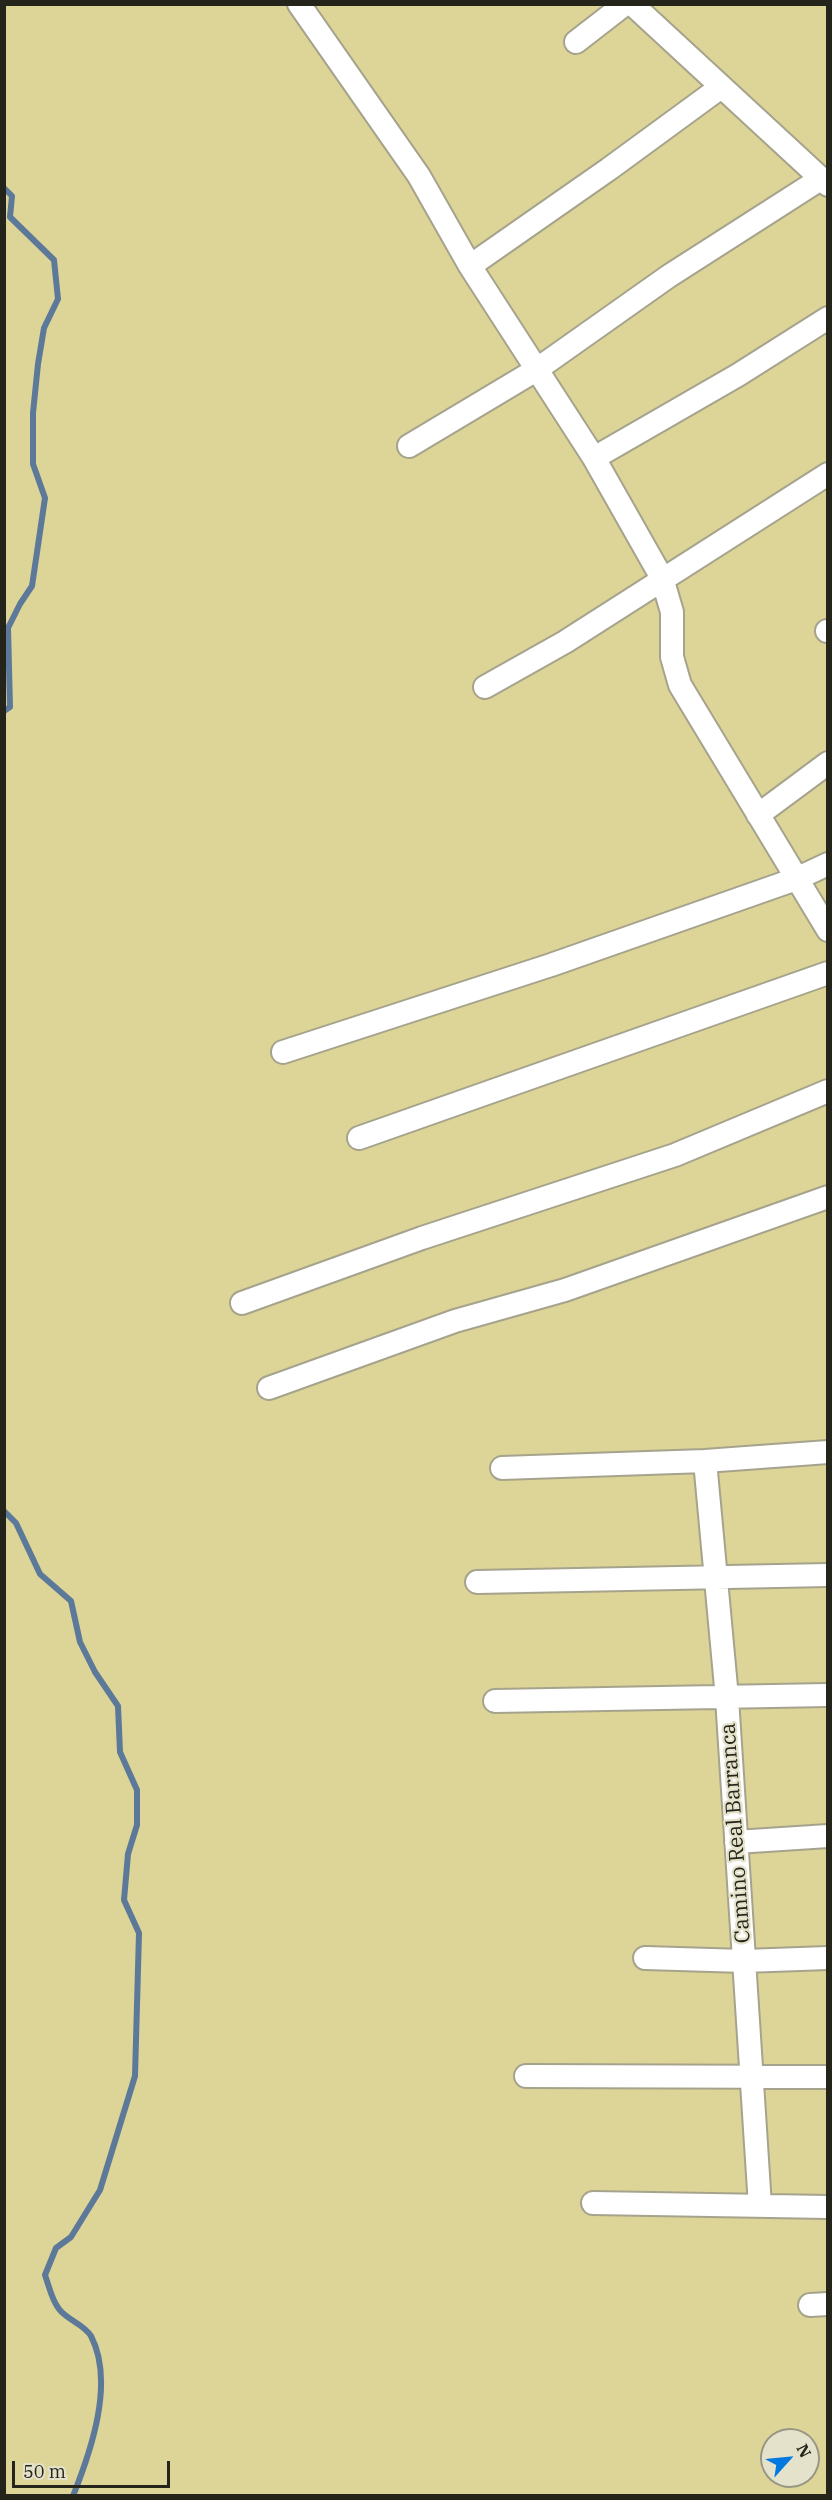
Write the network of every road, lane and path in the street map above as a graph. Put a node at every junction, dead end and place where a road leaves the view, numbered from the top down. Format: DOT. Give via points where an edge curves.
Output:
graph roads {
  1 [pos="299,4"];
  2 [pos="625,4"];
  3 [pos="632,4"];
  4 [pos="576,42"];
  5 [pos="721,87"];
  6 [pos="825,182"];
  7 [pos="470,266"];
  8 [pos="828,318"];
  9 [pos="536,370"];
  10 [pos="409,446"];
  11 [pos="594,459"];
  12 [pos="828,474"];
  13 [pos="662,578"];
  14 [pos="485,687"];
  15 [pos="828,763"];
  16 [pos="758,815"];
  17 [pos="828,864"];
  18 [pos="796,879"];
  19 [pos="828,930"];
  20 [pos="828,973"];
  21 [pos="283,1052"];
  22 [pos="828,1091"];
  23 [pos="359,1138"];
  24 [pos="828,1197"];
  25 [pos="242,1304"];
  26 [pos="269,1388"];
  27 [pos="828,1452"];
  28 [pos="705,1461"];
  29 [pos="502,1468"];
  30 [pos="828,1575"];
  31 [pos="715,1577"];
  32 [pos="477,1582"];
  33 [pos="828,1695"];
  34 [pos="727,1698"];
  35 [pos="495,1701"];
  36 [pos="828,1836"];
  37 [pos="736,1842"];
  38 [pos="645,1958"];
  39 [pos="828,1958"];
  40 [pos="744,1961"];
  41 [pos="526,2076"];
  42 [pos="751,2077"];
  43 [pos="828,2077"];
  44 [pos="594,2204"];
  45 [pos="760,2205"];
  46 [pos="828,2207"];
  1 -- 7 [label="street" via="419,176"];
  2 -- 4 [label="street"];
  3 -- 5 [label="street"];
  5 -- 6 [label="street"];
  5 -- 7 [label="street"];
  6 -- 9 [label="street" via="669,276"];
  7 -- 9 [label="street"];
  8 -- 11 [label="street"];
  9 -- 10 [label="street"];
  9 -- 11 [label="street"];
  11 -- 13 [label="street"];
  12 -- 13 [label="street"];
  13 -- 14 [label="street" via="555,648"];
  13 -- 16 [label="street" via="672,612 672,657 681,684"];
  15 -- 16 [label="street"];
  16 -- 18 [label="street"];
  17 -- 18 [label="street"];
  18 -- 19 [label="street"];
  18 -- 21 [label="street"];
  20 -- 23 [label="street"];
  22 -- 25 [label="street" via="675,1155 422,1238"];
  24 -- 26 [label="street" via="565,1290 455,1321"];
  27 -- 28 [label="street"];
  28 -- 29 [label="street"];
  28 -- 31 [label="street, Camino Real Barranca"];
  30 -- 31 [label="street"];
  31 -- 32 [label="street"];
  31 -- 34 [label="street, Camino Real Barranca"];
  33 -- 34 [label="street"];
  34 -- 35 [label="street"];
  34 -- 37 [label="street, Camino Real Barranca"];
  36 -- 37 [label="street"];
  37 -- 40 [label="street, Camino Real Barranca"];
  38 -- 40 [label="street"];
  39 -- 40 [label="street"];
  40 -- 42 [label="street, Camino Real Barranca"];
  41 -- 42 [label="street"];
  42 -- 43 [label="street"];
  42 -- 45 [label="street, Camino Real Barranca"];
  44 -- 45 [label="street"];
  45 -- 46 [label="street"];
}
